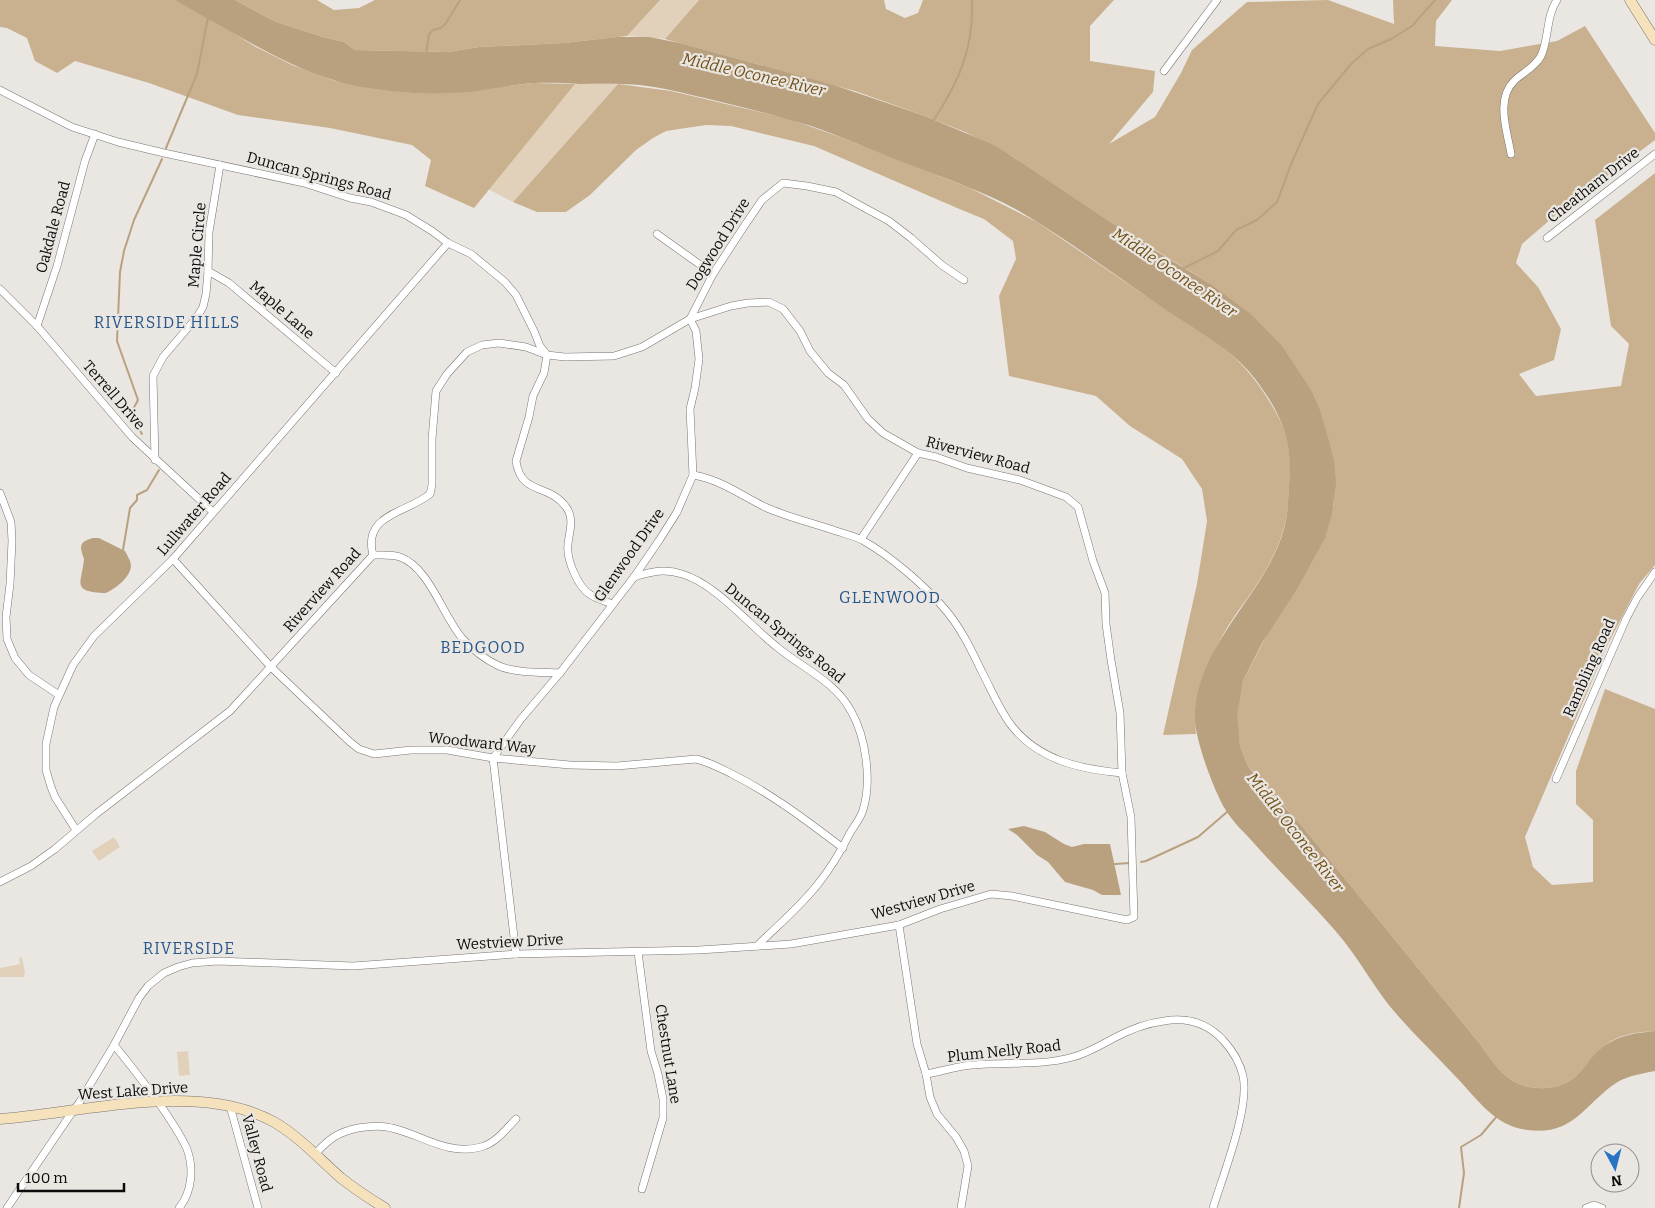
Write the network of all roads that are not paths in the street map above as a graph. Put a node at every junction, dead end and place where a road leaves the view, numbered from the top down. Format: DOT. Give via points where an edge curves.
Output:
graph roads {
  1 [pos="1217,0"];
  2 [pos="1557,0"];
  3 [pos="1630,0"];
  4 [pos="1655,40"];
  5 [pos="1164,71"];
  6 [pos="0,90"];
  7 [pos="95,134"];
  8 [pos="1511,154"];
  9 [pos="1655,154"];
  10 [pos="220,165"];
  11 [pos="657,234"];
  12 [pos="1547,238"];
  13 [pos="448,243"];
  14 [pos="208,271"];
  15 [pos="712,274"];
  16 [pos="964,280"];
  17 [pos="0,289"];
  18 [pos="690,319"];
  19 [pos="37,326"];
  20 [pos="547,355"];
  21 [pos="336,373"];
  22 [pos="918,453"];
  23 [pos="155,460"];
  24 [pos="693,475"];
  25 [pos="0,493"];
  26 [pos="213,512"];
  27 [pos="861,539"];
  28 [pos="373,555"];
  29 [pos="174,559"];
  30 [pos="1655,572"];
  31 [pos="634,577"];
  32 [pos="612,604"];
  33 [pos="271,667"];
  34 [pos="560,674"];
  35 [pos="59,695"];
  36 [pos="492,758"];
  37 [pos="1122,773"];
  38 [pos="1556,778"];
  39 [pos="76,830"];
  40 [pos="842,848"];
  41 [pos="0,882"];
  42 [pos="1134,918"];
  43 [pos="898,925"];
  44 [pos="757,946"];
  45 [pos="638,952"];
  46 [pos="516,954"];
  47 [pos="114,1045"];
  48 [pos="926,1074"];
  49 [pos="158,1102"];
  50 [pos="230,1106"];
  51 [pos="73,1110"];
  52 [pos="516,1118"];
  53 [pos="0,1119"];
  54 [pos="316,1153"];
  55 [pos="642,1189"];
  56 [pos="7,1208"];
  57 [pos="179,1208"];
  58 [pos="258,1208"];
  59 [pos="385,1208"];
  60 [pos="961,1208"];
  61 [pos="1213,1208"];
  62 [pos="1586,1208"];
  63 [pos="1602,1208"];
  1 -- 5 [label="street"];
  2 -- 8 [label="street" via="1539,59 1515,80 1503,101"];
  3 -- 4 [label="main road"];
  6 -- 7 [label="street, Duncan Springs Road" via="72,128"];
  7 -- 10 [label="street, Duncan Springs Road"];
  7 -- 19 [label="street, Oakdale Road"];
  9 -- 12 [label="street, Cheatham Drive"];
  10 -- 13 [label="street, Duncan Springs Road" via="304,183 371,202 406,216"];
  10 -- 14 [label="street, Maple Circle" via="209,232"];
  11 -- 15 [label="street"];
  13 -- 20 [label="street, Duncan Springs Road" via="470,254 505,282 516,295"];
  13 -- 21 [label="street, Lullwater Road"];
  14 -- 21 [label="street, Maple Lane" via="229,283"];
  14 -- 23 [label="street, Maple Circle" via="203,307 163,357 153,376"];
  15 -- 16 [label="street, Dogwood Drive" via="762,200 783,183 836,192 889,221"];
  15 -- 18 [label="street, Dogwood Drive"];
  17 -- 19 [label="street, Terrell Drive"];
  18 -- 20 [label="street, Riverview Road" via="642,346 614,356"];
  18 -- 22 [label="street, Riverview Road" via="748,303 769,302 783,309 810,351 828,373 844,385 868,419 883,433"];
  18 -- 24 [label="street" via="696,331 698,359 690,409"];
  19 -- 23 [label="street, Terrell Drive"];
  20 -- 28 [label="street, Riverview Road" via="526,347 499,343 482,345 467,352 456,363 436,391 430,494 382,521 371,535"];
  20 -- 32 [label="street" via="544,373 533,396 517,468 521,479 557,497 567,508 571,520 567,546 572,568 589,594"];
  21 -- 26 [label="street, Lullwater Road"];
  22 -- 27 [label="street"];
  22 -- 37 [label="street, Riverview Road" via="1020,480 1066,497 1078,507 1105,593 1120,713"];
  23 -- 26 [label="street, Terrell Drive"];
  24 -- 27 [label="street" via="706,477 766,507"];
  24 -- 31 [label="street, Glenwood Drive" via="677,512"];
  25 -- 35 [label="street" via="11,522 12,541 7,639 15,658 29,675"];
  26 -- 29 [label="street, Lullwater Road"];
  27 -- 37 [label="street" via="898,564 943,607 966,639 993,694 1022,738 1045,754 1074,766"];
  28 -- 33 [label="street, Riverview Road"];
  28 -- 34 [label="street" via="400,556 412,564 422,574 461,637 487,659 513,670"];
  29 -- 33 [label="street, Woodward Way"];
  29 -- 35 [label="street, Lullwater Road" via="94,636 72,665"];
  30 -- 38 [label="street, Rambling Road" via="1626,619"];
  31 -- 32 [label="street, Glenwood Drive"];
  31 -- 40 [label="street, Duncan Springs Road" via="649,571 667,571 701,582 777,648 834,689 850,709 863,742 867,762 866,783 863,810"];
  32 -- 34 [label="street, Glenwood Drive"];
  33 -- 36 [label="street, Woodward Way" via="359,749 374,754 447,750"];
  33 -- 39 [label="street, Riverview Road" via="230,711"];
  34 -- 36 [label="street, Glenwood Drive"];
  35 -- 39 [label="street, Lullwater Road" via="46,744 46,770 55,797"];
  36 -- 40 [label="street, Woodward Way" via="617,766 696,758 743,779 795,811"];
  36 -- 46 [label="street"];
  37 -- 42 [label="street, Riverview Road" via="1131,817"];
  39 -- 41 [label="street, Riverview Road" via="31,866"];
  40 -- 44 [label="street, Duncan Springs Road" via="818,884"];
  42 -- 43 [label="street, Westview Drive" via="1127,920 991,894"];
  43 -- 44 [label="street, Westview Drive" via="791,944"];
  43 -- 48 [label="street" via="917,1044"];
  44 -- 45 [label="street, Westview Drive"];
  45 -- 46 [label="street, Westview Drive"];
  45 -- 55 [label="street, Chestnut Lane" via="651,1051 663,1099 663,1118"];
  46 -- 47 [label="street, Westview Drive" via="353,966 212,960 178,967 148,986 134,1005"];
  47 -- 49 [label="street"];
  47 -- 51 [label="street, Westview Drive"];
  48 -- 60 [label="street" via="937,1114 956,1137 968,1166"];
  48 -- 61 [label="street, Plum Nelly Road" via="964,1066 1050,1063 1075,1057 1116,1037 1164,1021 1182,1019 1198,1022 1214,1030 1228,1045 1243,1078 1241,1112"];
  49 -- 50 [label="main road, West Lake Drive" via="191,1101"];
  49 -- 51 [label="main road, West Lake Drive"];
  49 -- 57 [label="street" via="187,1150 191,1176 189,1190"];
  50 -- 54 [label="main road, West Lake Drive" via="274,1122"];
  50 -- 58 [label="street, Valley Road"];
  51 -- 53 [label="main road, West Lake Drive"];
  51 -- 56 [label="street, Westview Drive"];
  52 -- 54 [label="street" via="497,1138 482,1147 441,1147 391,1128 370,1126 343,1131"];
  54 -- 59 [label="main road, West Lake Drive" via="341,1177"];
  62 -- 63 [label="street" via="1594,1205"];
}
